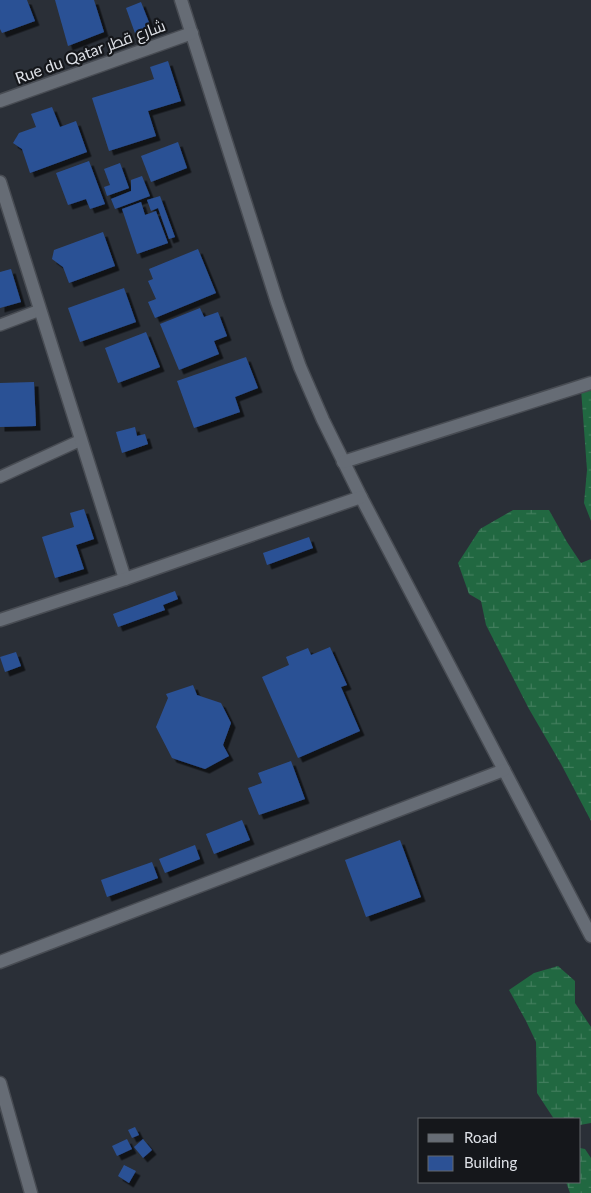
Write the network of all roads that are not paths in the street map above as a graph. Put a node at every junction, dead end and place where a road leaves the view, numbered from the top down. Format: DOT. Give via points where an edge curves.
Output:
graph roads {
  1 [pos="181,0"];
  2 [pos="192,33"];
  3 [pos="0,101"];
  4 [pos="0,182"];
  5 [pos="40,310"];
  6 [pos="0,325"];
  7 [pos="591,383"];
  8 [pos="81,440"];
  9 [pos="343,462"];
  10 [pos="0,477"];
  11 [pos="361,497"];
  12 [pos="125,579"];
  13 [pos="0,620"];
  14 [pos="504,770"];
  15 [pos="591,936"];
  16 [pos="0,962"];
  17 [pos="0,1083"];
  18 [pos="31,1193"];
  1 -- 2 [label="street"];
  2 -- 3 [label="street, Rue du Qatar شارع قطر"];
  2 -- 9 [label="street" via="277,302 322,420"];
  4 -- 5 [label="street"];
  5 -- 6 [label="lane"];
  5 -- 8 [label="street"];
  7 -- 9 [label="street"];
  8 -- 10 [label="lane"];
  8 -- 12 [label="street"];
  9 -- 11 [label="street"];
  11 -- 12 [label="street"];
  11 -- 14 [label="street"];
  12 -- 13 [label="street"];
  14 -- 15 [label="street"];
  14 -- 16 [label="street"];
  17 -- 18 [label="street"];
}
